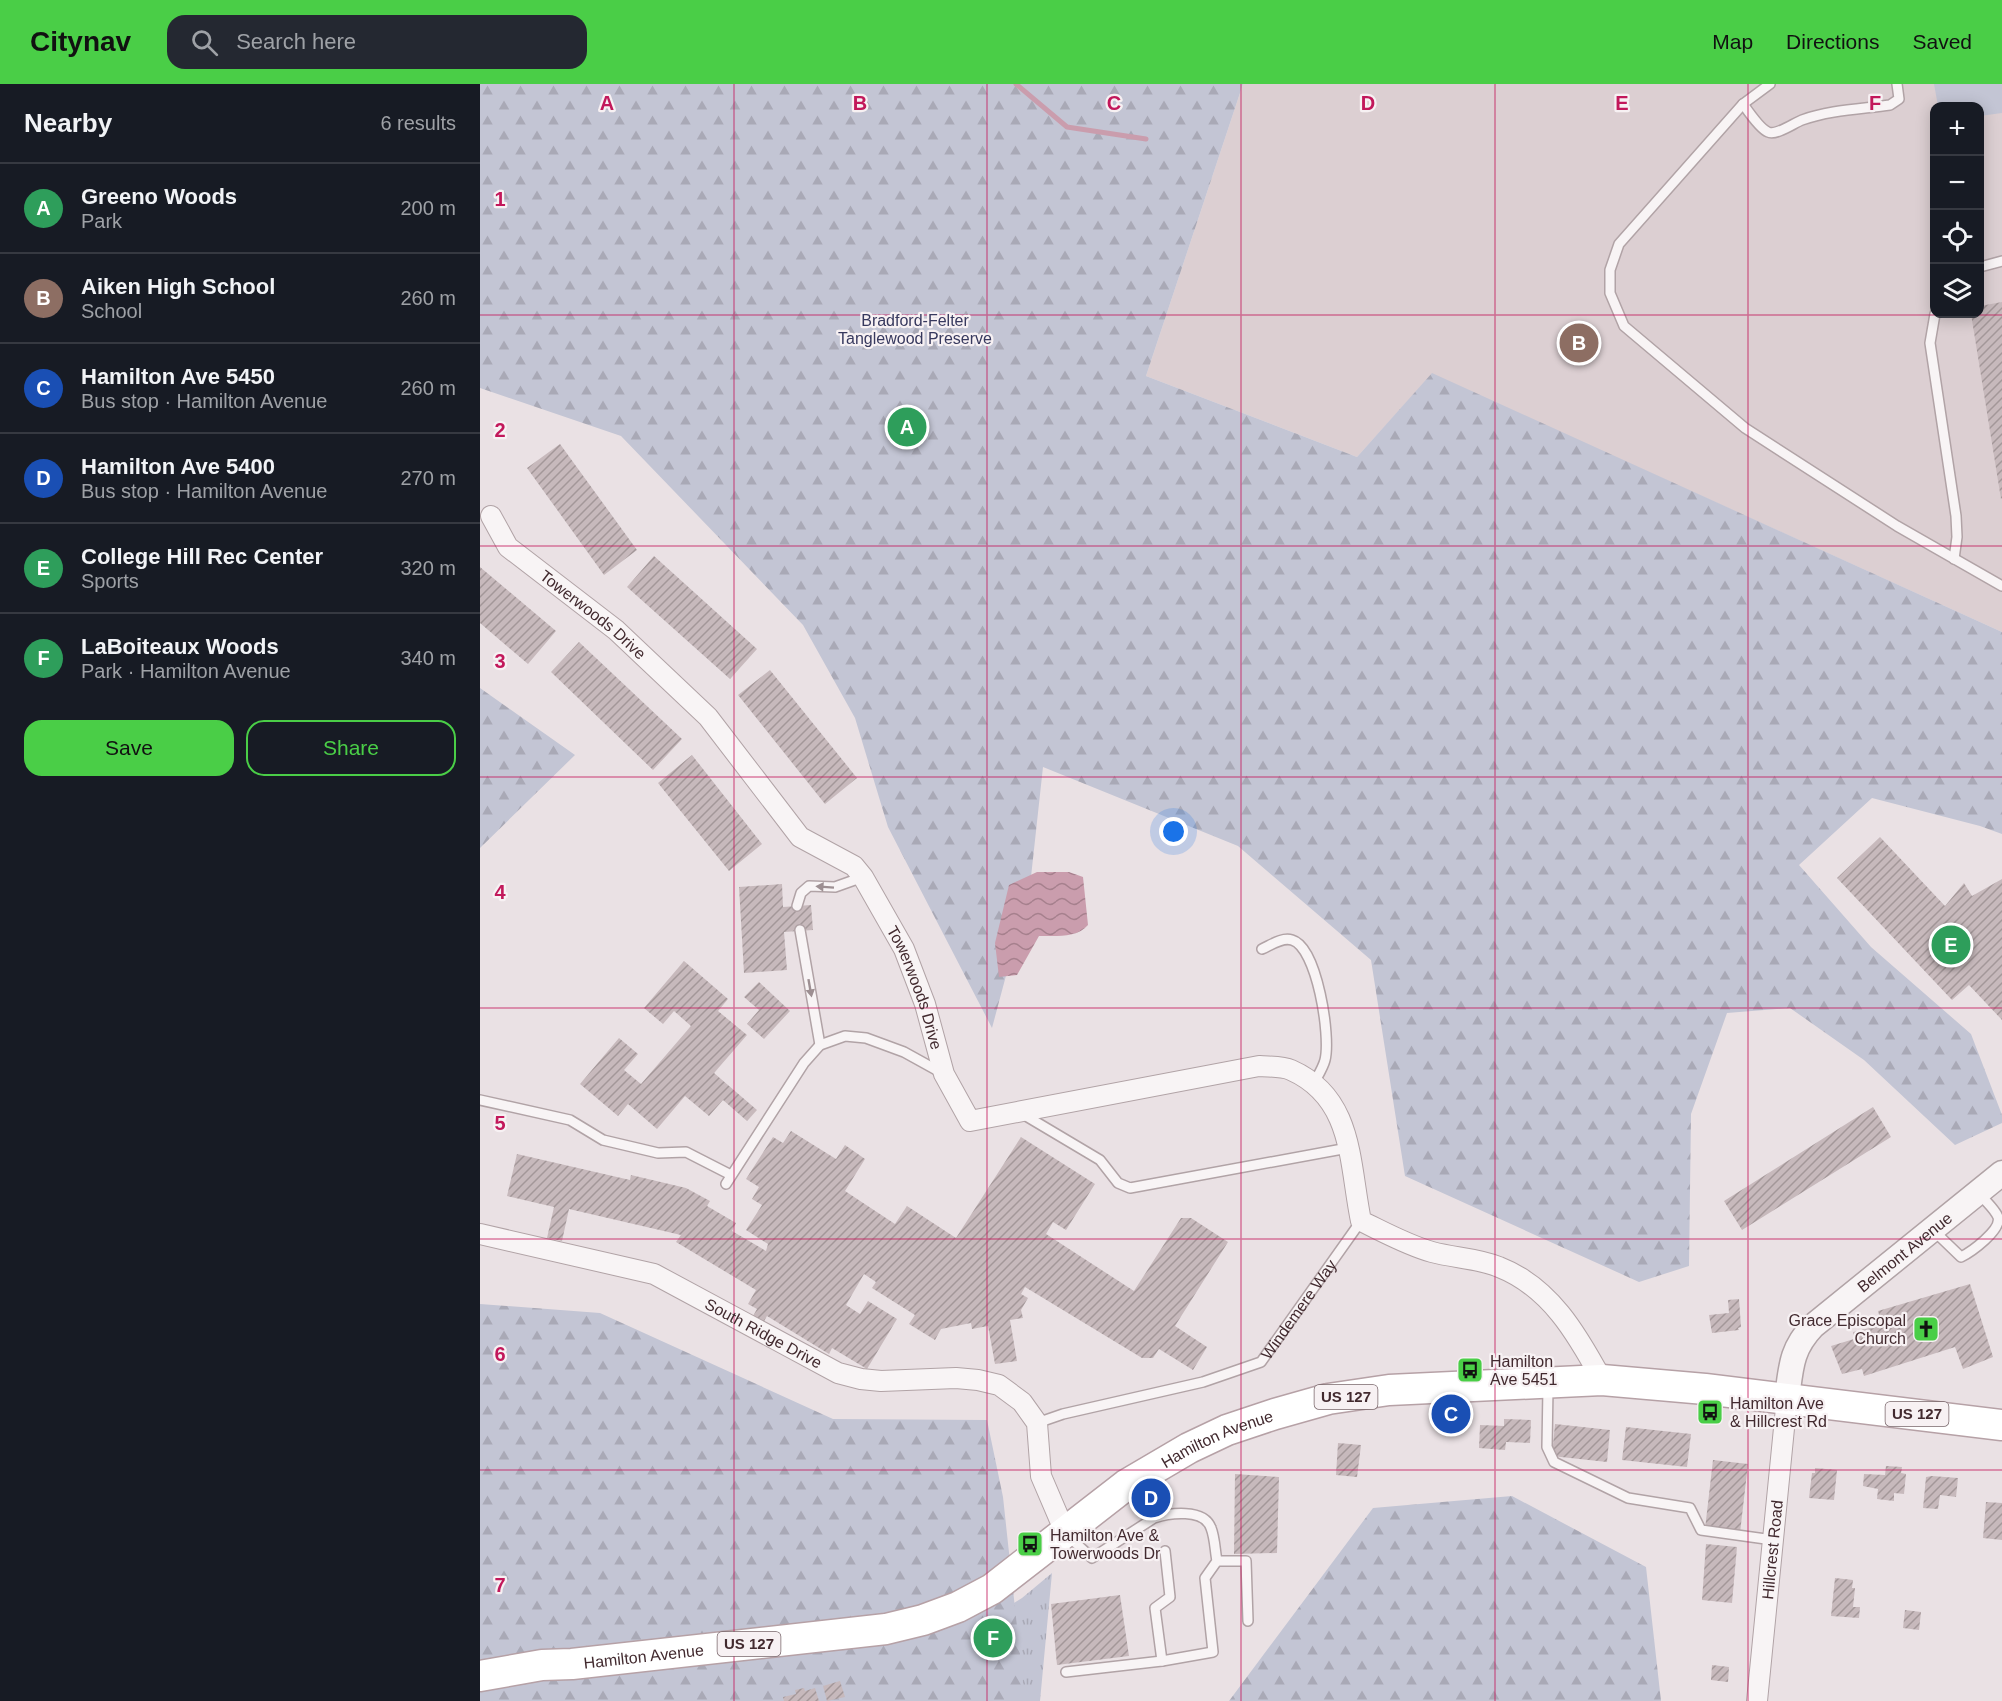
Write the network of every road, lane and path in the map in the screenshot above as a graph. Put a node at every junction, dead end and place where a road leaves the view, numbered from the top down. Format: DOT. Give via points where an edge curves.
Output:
graph roads {
  1 [pos="1770,84"];
  2 [pos="1897,84"];
  3 [pos="1743,104"];
  4 [pos="2002,261"];
  5 [pos="1984,266"];
  6 [pos="1934,318"];
  7 [pos="491,516"];
  8 [pos="1954,559"];
  9 [pos="2002,586"];
  10 [pos="863,877"];
  11 [pos="797,906"];
  12 [pos="800,930"];
  13 [pos="1262,949"];
  14 [pos="820,1045"];
  15 [pos="944,1074"];
  16 [pos="1313,1085"];
  17 [pos="480,1100"];
  18 [pos="1019,1112"];
  19 [pos="1348,1148"];
  20 [pos="2002,1173"];
  21 [pos="732,1175"];
  22 [pos="726,1184"];
  23 [pos="1978,1192"];
  24 [pos="1360,1221"];
  25 [pos="1932,1229"];
  26 [pos="480,1234"];
  27 [pos="1602,1380"];
  28 [pos="1548,1382"];
  29 [pos="1787,1398"];
  30 [pos="1038,1423"];
  31 [pos="2002,1425"];
  32 [pos="1065,1532"];
  33 [pos="1773,1540"];
  34 [pos="1165,1551"];
  35 [pos="1217,1561"];
  36 [pos="1248,1621"];
  37 [pos="1162,1661"];
  38 [pos="1066,1672"];
  39 [pos="480,1676"];
  40 [pos="1757,1701"];
  1 -- 3 [label="lane"];
  2 -- 3 [label="lane" via="1899,99 1890,105 1813,116 1775,133 1763,129"];
  3 -- 8 [label="lane" via="1619,244 1610,270 1610,293 1624,326 1745,428"];
  4 -- 5 [label="lane"];
  6 -- 8 [label="lane" via="1930,343 1956,516"];
  7 -- 10 [label="street, Towerwoods Drive" via="508,547 616,630 708,717 800,837 854,866"];
  8 -- 9 [label="lane"];
  10 -- 11 [label="lane, one-way" via="835,887 809,886 801,893"];
  10 -- 15 [label="street, Towerwoods Drive" via="904,949 925,1004"];
  12 -- 14 [label="lane, one-way"];
  13 -- 16 [label="lane" via="1285,939 1295,940 1304,949 1320,989 1327,1033 1325,1060"];
  14 -- 15 [label="lane" via="845,1036 866,1038 904,1052"];
  14 -- 21 [label="lane" via="804,1063"];
  15 -- 18 [label="street, Towerwoods Drive" via="970,1121"];
  16 -- 18 [label="street, Towerwoods Drive" via="1290,1069 1259,1066"];
  16 -- 19 [label="street, Towerwoods Drive" via="1328,1097 1339,1114"];
  17 -- 21 [label="lane" via="570,1120 603,1140 658,1153 686,1152"];
  18 -- 19 [label="lane" via="1100,1160 1118,1183 1130,1188"];
  19 -- 24 [label="street, Towerwoods Drive"];
  20 -- 23 [label="street, Belmont Avenue"];
  21 -- 22 [label="lane"];
  23 -- 25 [label="street, Belmont Avenue"];
  23 -- 25 [label="lane" via="1999,1217 1999,1224 1969,1253 1961,1257"];
  24 -- 27 [label="street" via="1408,1244 1500,1267 1528,1282 1554,1304"];
  24 -- 30 [label="lane, Windemere Way" via="1261,1362 1203,1382"];
  25 -- 29 [label="street, Belmont Avenue" via="1807,1333 1791,1363"];
  26 -- 30 [label="street, South Ridge Drive" via="654,1274 838,1373 881,1381 956,1378 999,1384 1022,1402"];
  27 -- 28 [label="main road, Hamilton Avenue / US 127"];
  27 -- 29 [label="main road, Hamilton Avenue / US 127"];
  28 -- 32 [label="main road, Hamilton Avenue / US 127" via="1389,1390 1328,1399 1275,1414 1189,1448 1126,1485"];
  28 -- 33 [label="lane" via="1547,1448 1554,1462 1628,1498 1690,1508 1701,1530"];
  29 -- 31 [label="main road, Hamilton Avenue / US 127"];
  29 -- 33 [label="street, Hillcrest Road"];
  30 -- 32 [label="street" via="1041,1476"];
  32 -- 35 [label="lane" via="1092,1558 1154,1518 1197,1516 1211,1528"];
  32 -- 39 [label="main road, Hamilton Avenue / US 127" via="992,1589 923,1620 886,1629 542,1665"];
  33 -- 40 [label="street, Hillcrest Road"];
  34 -- 37 [label="lane" via="1170,1597 1155,1608"];
  35 -- 36 [label="lane" via="1246,1561"];
  35 -- 37 [label="lane" via="1205,1578 1213,1652"];
  37 -- 38 [label="lane"];
}
